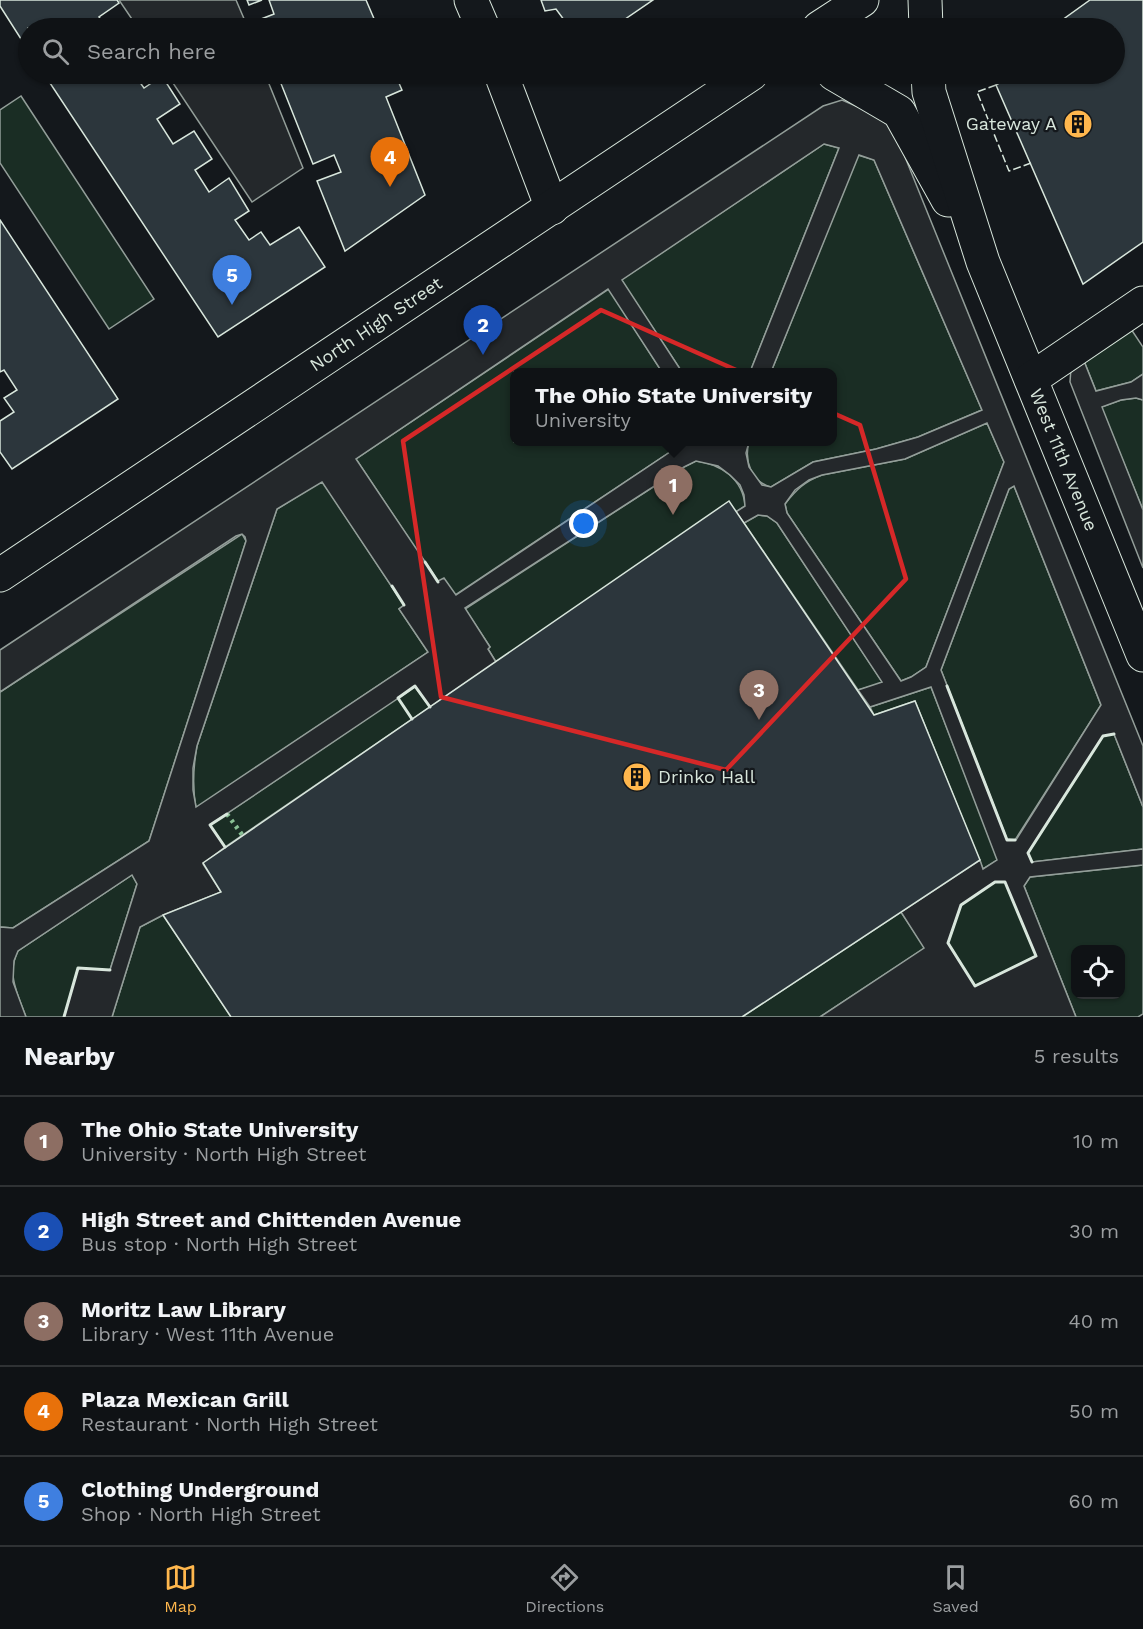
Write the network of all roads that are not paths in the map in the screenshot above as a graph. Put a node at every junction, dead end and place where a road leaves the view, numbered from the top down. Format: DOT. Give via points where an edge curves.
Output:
graph roads {
  1 [pos="471,0"];
  2 [pos="862,0"];
  3 [pos="925,0"];
  4 [pos="479,18"];
  5 [pos="834,18"];
  6 [pos="926,18"];
  7 [pos="505,84"];
  8 [pos="736,84"];
  9 [pos="851,84"];
  10 [pos="929,84"];
  11 [pos="552,208"];
  12 [pos="983,262"];
  13 [pos="1143,303"];
  14 [pos="1031,379"];
  15 [pos="0,575"];
  16 [pos="1143,656"];
  1 -- 4 [label="street"];
  2 -- 5 [label="street"];
  3 -- 6 [label="street"];
  7 -- 11 [label="street"];
  8 -- 11 [label="street, North High Street"];
  9 -- 12 [label="street, West 11th Avenue" via="899,112"];
  10 -- 12 [label="street, West 11th Avenue"];
  11 -- 15 [label="street, North High Street"];
  12 -- 14 [label="street, West 11th Avenue"];
  13 -- 14 [label="street"];
  14 -- 16 [label="street, West 11th Avenue"];
}
